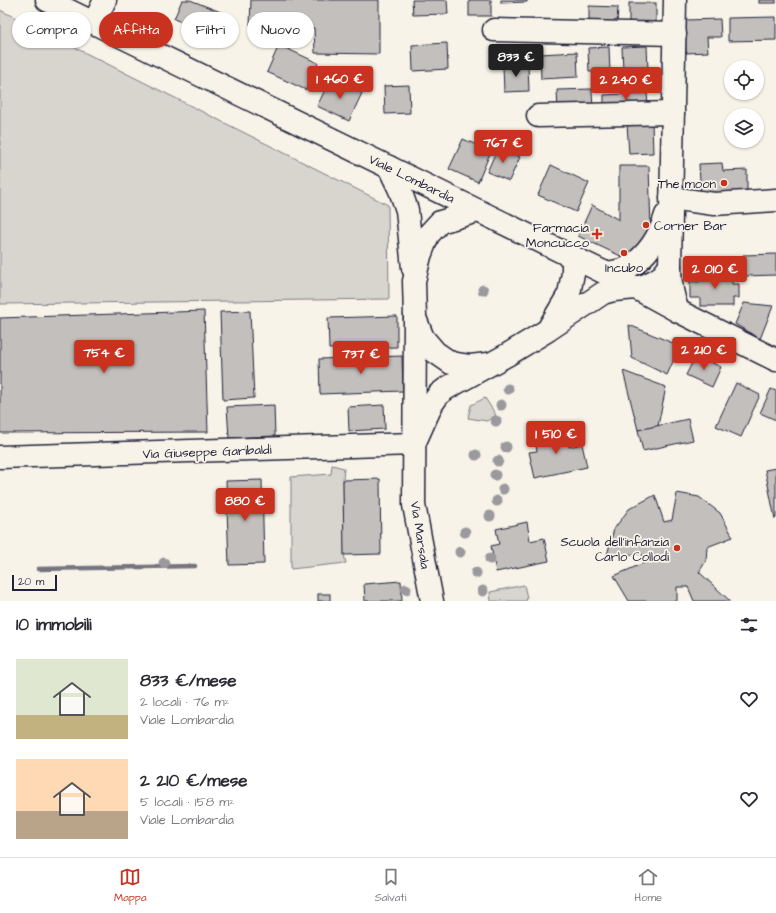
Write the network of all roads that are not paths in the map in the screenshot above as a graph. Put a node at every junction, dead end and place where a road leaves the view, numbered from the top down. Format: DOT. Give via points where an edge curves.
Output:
graph roads {
  1 [pos="47,0"];
  2 [pos="105,0"];
  3 [pos="676,0"];
  4 [pos="94,23"];
  5 [pos="494,30"];
  6 [pos="675,34"];
  7 [pos="673,113"];
  8 [pos="538,116"];
  9 [pos="389,167"];
  10 [pos="671,198"];
  11 [pos="776,200"];
  12 [pos="478,211"];
  13 [pos="573,257"];
  14 [pos="642,257"];
  15 [pos="670,266"];
  16 [pos="606,273"];
  17 [pos="414,281"];
  18 [pos="636,288"];
  19 [pos="678,311"];
  20 [pos="416,318"];
  21 [pos="548,330"];
  22 [pos="776,360"];
  23 [pos="491,363"];
  24 [pos="414,444"];
  25 [pos="0,457"];
  26 [pos="432,601"];
  1 -- 4 [label="main road, Viale Lombardia"];
  2 -- 4 [label="main road"];
  3 -- 6 [label="main road"];
  4 -- 9 [label="main road, Viale Lombardia"];
  5 -- 6 [label="main road"];
  6 -- 7 [label="main road"];
  7 -- 8 [label="main road"];
  7 -- 10 [label="main road"];
  9 -- 12 [label="main road, Viale Lombardia"];
  9 -- 17 [label="main road, Via Marsala" via="407,210"];
  10 -- 11 [label="main road" via="714,204"];
  10 -- 14 [label="main road" via="664,225"];
  10 -- 15 [label="main road"];
  12 -- 13 [label="main road, Viale Lombardia"];
  12 -- 17 [label="main road, Via Marsala" via="440,222 428,235"];
  13 -- 16 [label="main road, Viale Lombardia"];
  13 -- 21 [label="main road, Via Marsala" via="569,294"];
  14 -- 16 [label="main road" via="626,269"];
  14 -- 18 [label="main road"];
  15 -- 18 [label="main road, Via Marsala" via="662,276"];
  15 -- 19 [label="main road" via="672,292"];
  16 -- 18 [label="main road, Viale Lombardia"];
  17 -- 20 [label="main road, Via Marsala"];
  18 -- 19 [label="main road, Viale Lombardia"];
  18 -- 21 [label="main road, Via Marsala" via="603,293"];
  19 -- 22 [label="main road, Viale Lombardia"];
  20 -- 23 [label="main road, Via Marsala" via="424,338 435,352 451,363 470,366"];
  20 -- 24 [label="main road, Via Marsala"];
  21 -- 23 [label="main road, Via Marsala"];
  23 -- 24 [label="main road, Via Marsala" via="439,394"];
  24 -- 25 [label="main road, Via Giuseppe Garibaldi"];
  24 -- 26 [label="main road, Via Marsala" via="414,505"];
}
